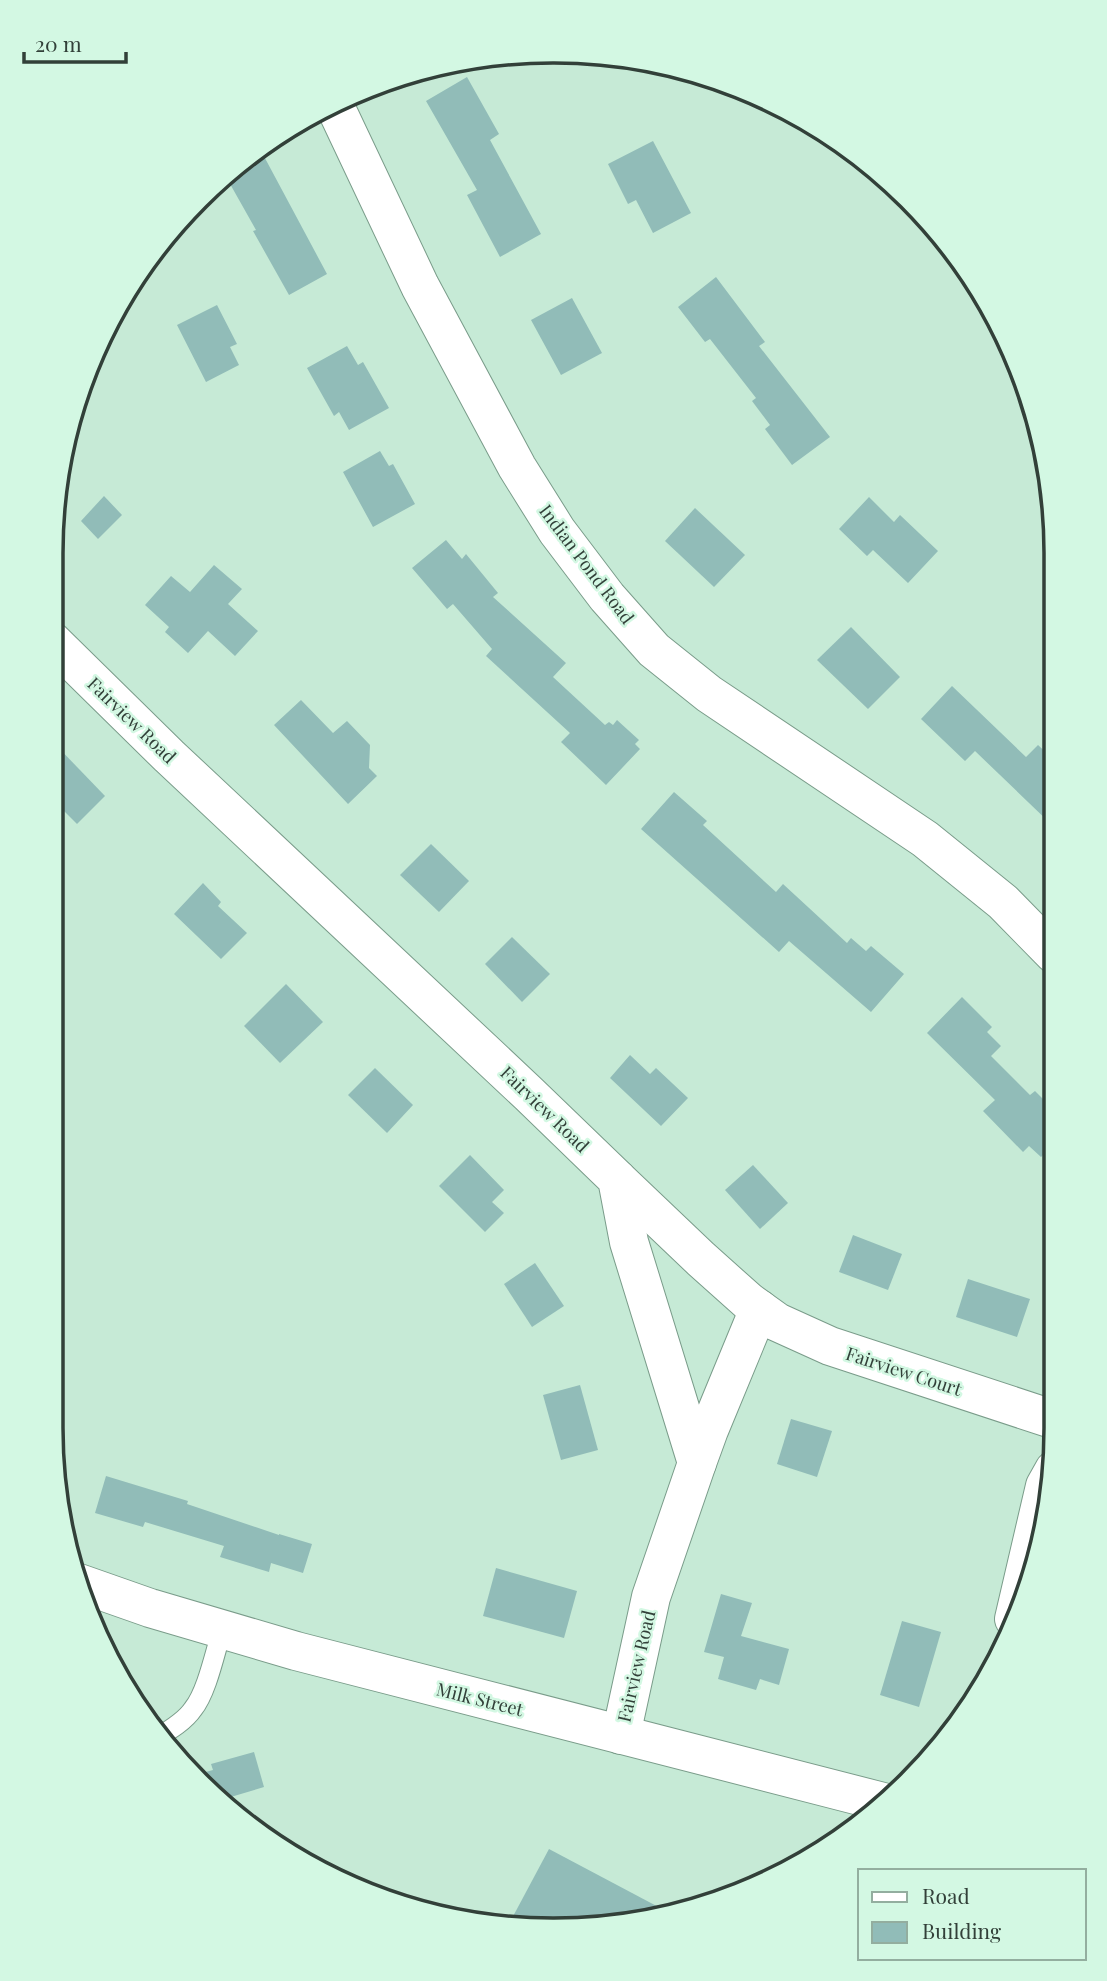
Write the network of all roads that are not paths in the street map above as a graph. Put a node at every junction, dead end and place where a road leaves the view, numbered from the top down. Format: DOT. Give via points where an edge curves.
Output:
graph roads {
  1 [pos="338,113"];
  2 [pos="63,652"];
  3 [pos="1044,944"];
  4 [pos="618,1179"];
  5 [pos="759,1309"];
  6 [pos="1044,1416"];
  7 [pos="697,1463"];
  8 [pos="90,1587"];
  9 [pos="222,1630"];
  10 [pos="168,1731"];
  11 [pos="621,1735"];
  12 [pos="869,1803"];
  1 -- 3 [label="street, Indian Pond Road" via="420,286 511,455 557,531 607,597 654,650 709,694 925,839 1003,902"];
  2 -- 4 [label="street, Fairview Road"];
  4 -- 5 [label="street, Fairview Court"];
  4 -- 7 [label="street" via="629,1242"];
  5 -- 6 [label="street, Fairview Court" via="830,1346"];
  5 -- 7 [label="street"];
  7 -- 11 [label="street, Fairview Road" via="652,1597"];
  8 -- 9 [label="street, Milk Street"];
  9 -- 10 [label="lane" via="194,1709"];
  9 -- 11 [label="street, Milk Street"];
  11 -- 12 [label="street, Milk Street"];
}
